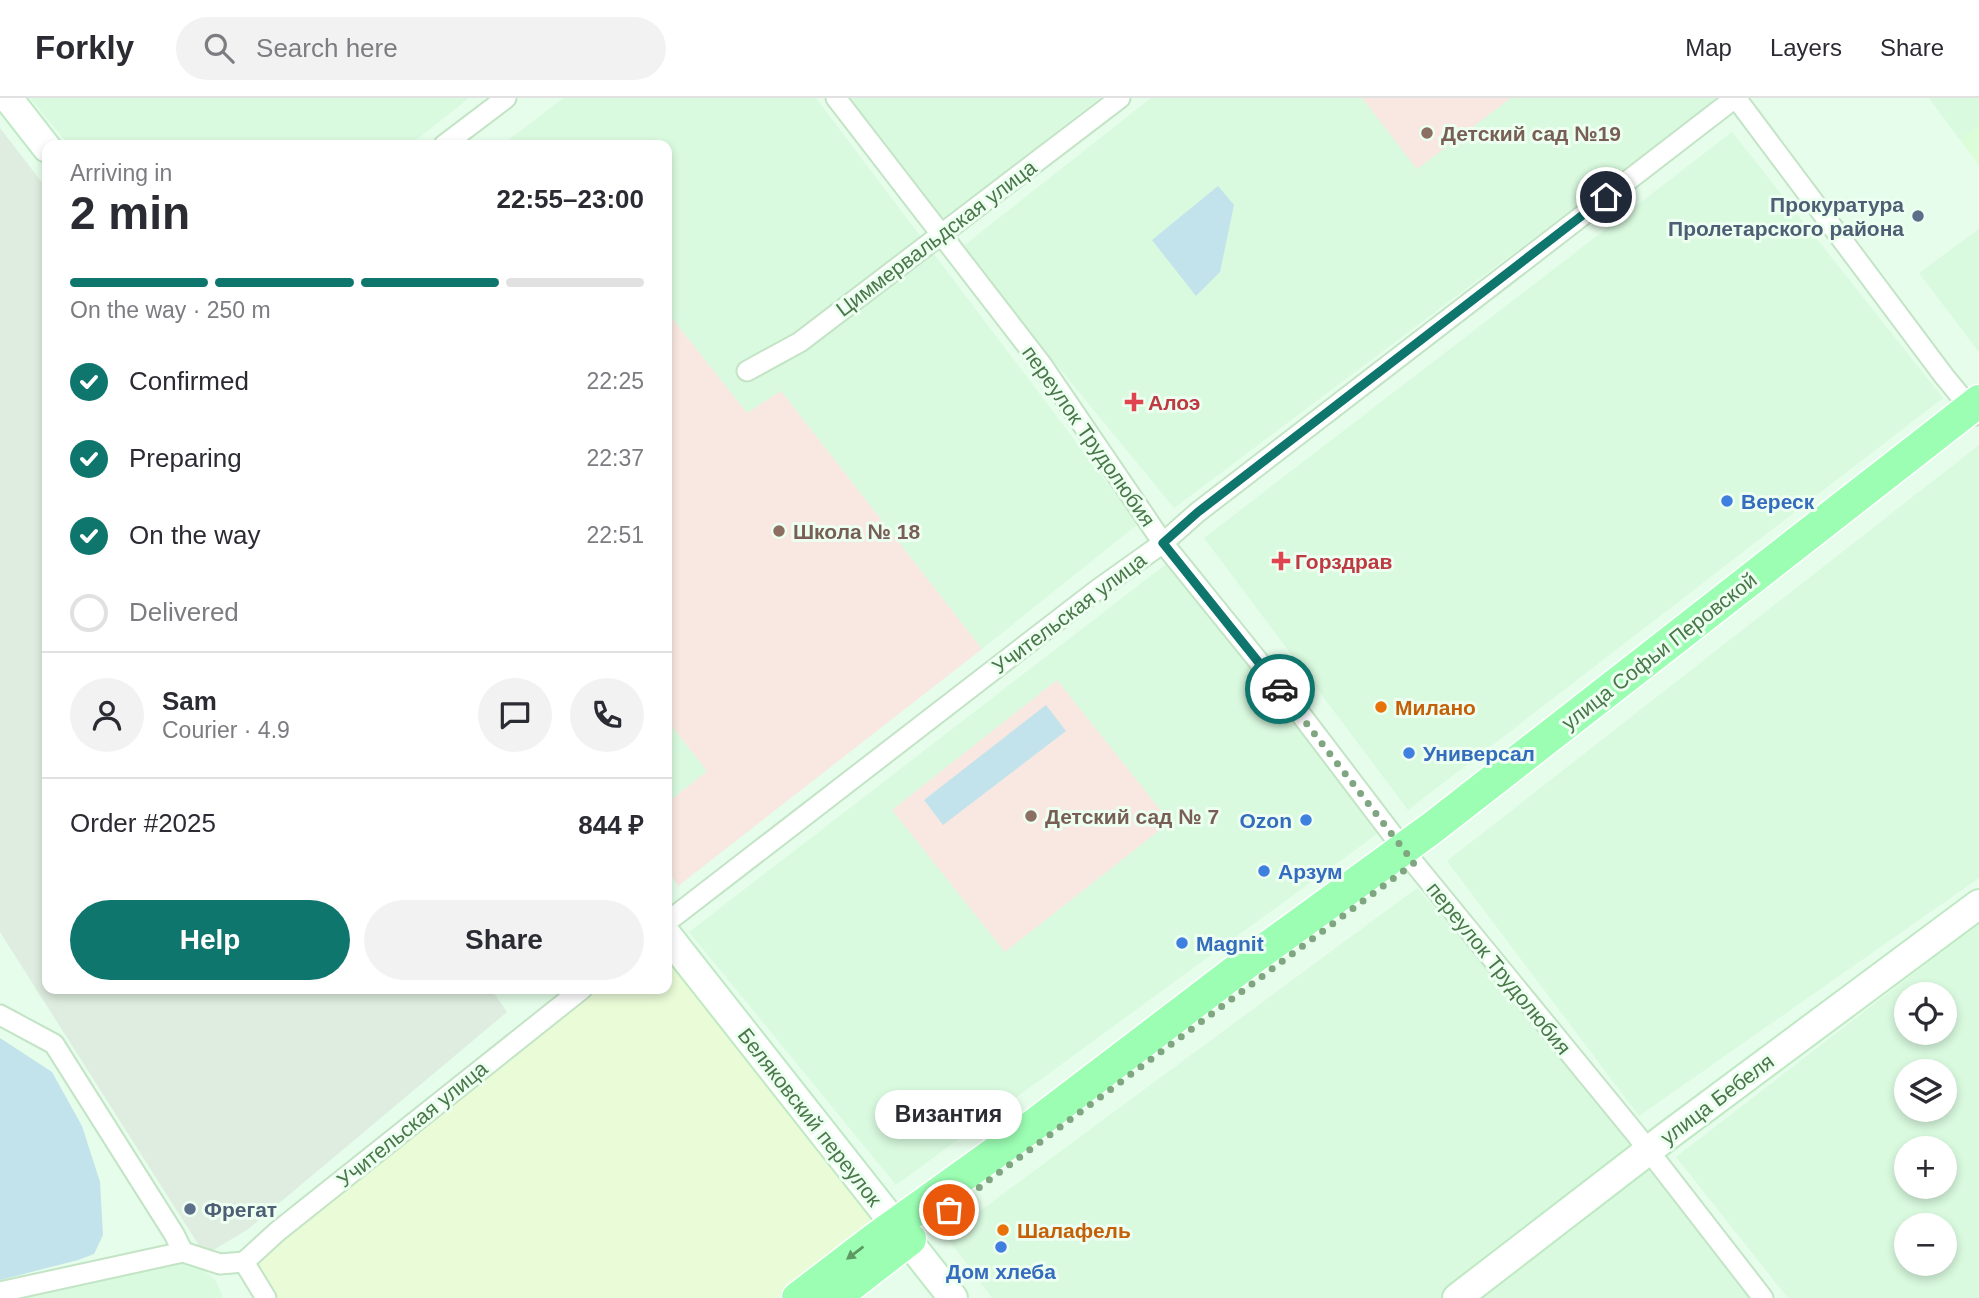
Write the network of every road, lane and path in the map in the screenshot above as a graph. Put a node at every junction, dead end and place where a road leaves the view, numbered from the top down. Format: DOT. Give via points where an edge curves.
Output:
graph roads {
  1 [pos="8,98"];
  2 [pos="506,98"];
  3 [pos="835,98"];
  4 [pos="1120,98"];
  5 [pos="1735,98"];
  6 [pos="451,140"];
  7 [pos="42,142"];
  8 [pos="941,234"];
  9 [pos="747,371"];
  10 [pos="1977,413"];
  11 [pos="1163,543"];
  12 [pos="1409,856"];
  13 [pos="1979,904"];
  14 [pos="672,918"];
  15 [pos="672,941"];
  16 [pos="576,994"];
  17 [pos="0,1015"];
  18 [pos="1648,1150"];
  19 [pos="901,1233"];
  20 [pos="183,1252"];
  21 [pos="244,1262"];
  22 [pos="0,1292"];
  23 [pos="266,1298"];
  24 [pos="798,1298"];
  25 [pos="834,1298"];
  26 [pos="953,1298"];
  27 [pos="1457,1298"];
  28 [pos="1763,1298"];
  1 -- 7 [label="street"];
  2 -- 6 [label="street"];
  3 -- 8 [label="street, переулок Трудолюбия"];
  4 -- 8 [label="street, Циммервальдская улица"];
  5 -- 10 [label="street"];
  5 -- 11 [label="street, Учительская улица"];
  8 -- 9 [label="street, Циммервальдская улица" via="800,342"];
  8 -- 11 [label="street, переулок Трудолюбия" via="1042,365"];
  10 -- 12 [label="main road, улица Софьи Перовской"];
  11 -- 12 [label="street, переулок Трудолюбия"];
  11 -- 14 [label="street, Учительская улица"];
  12 -- 18 [label="street, переулок Трудолюбия"];
  12 -- 19 [label="main road, улица Софьи Перовской" via="1253,958"];
  13 -- 18 [label="street, улица Бебеля"];
  15 -- 19 [label="street, Беляковский переулок"];
  16 -- 21 [label="street, Учительская улица"];
  17 -- 20 [label="street" via="54,1044"];
  18 -- 27 [label="street, улица Бебеля"];
  18 -- 28 [label="street, переулок Трудолюбия"];
  19 -- 24 [label="main road, улица Софьи Перовской, one-way"];
  19 -- 25 [label="main road, улица Софьи Перовской"];
  19 -- 26 [label="street, Беляковский переулок"];
  20 -- 21 [label="street" via="220,1264"];
  20 -- 22 [label="street"];
  21 -- 23 [label="street"];
}
